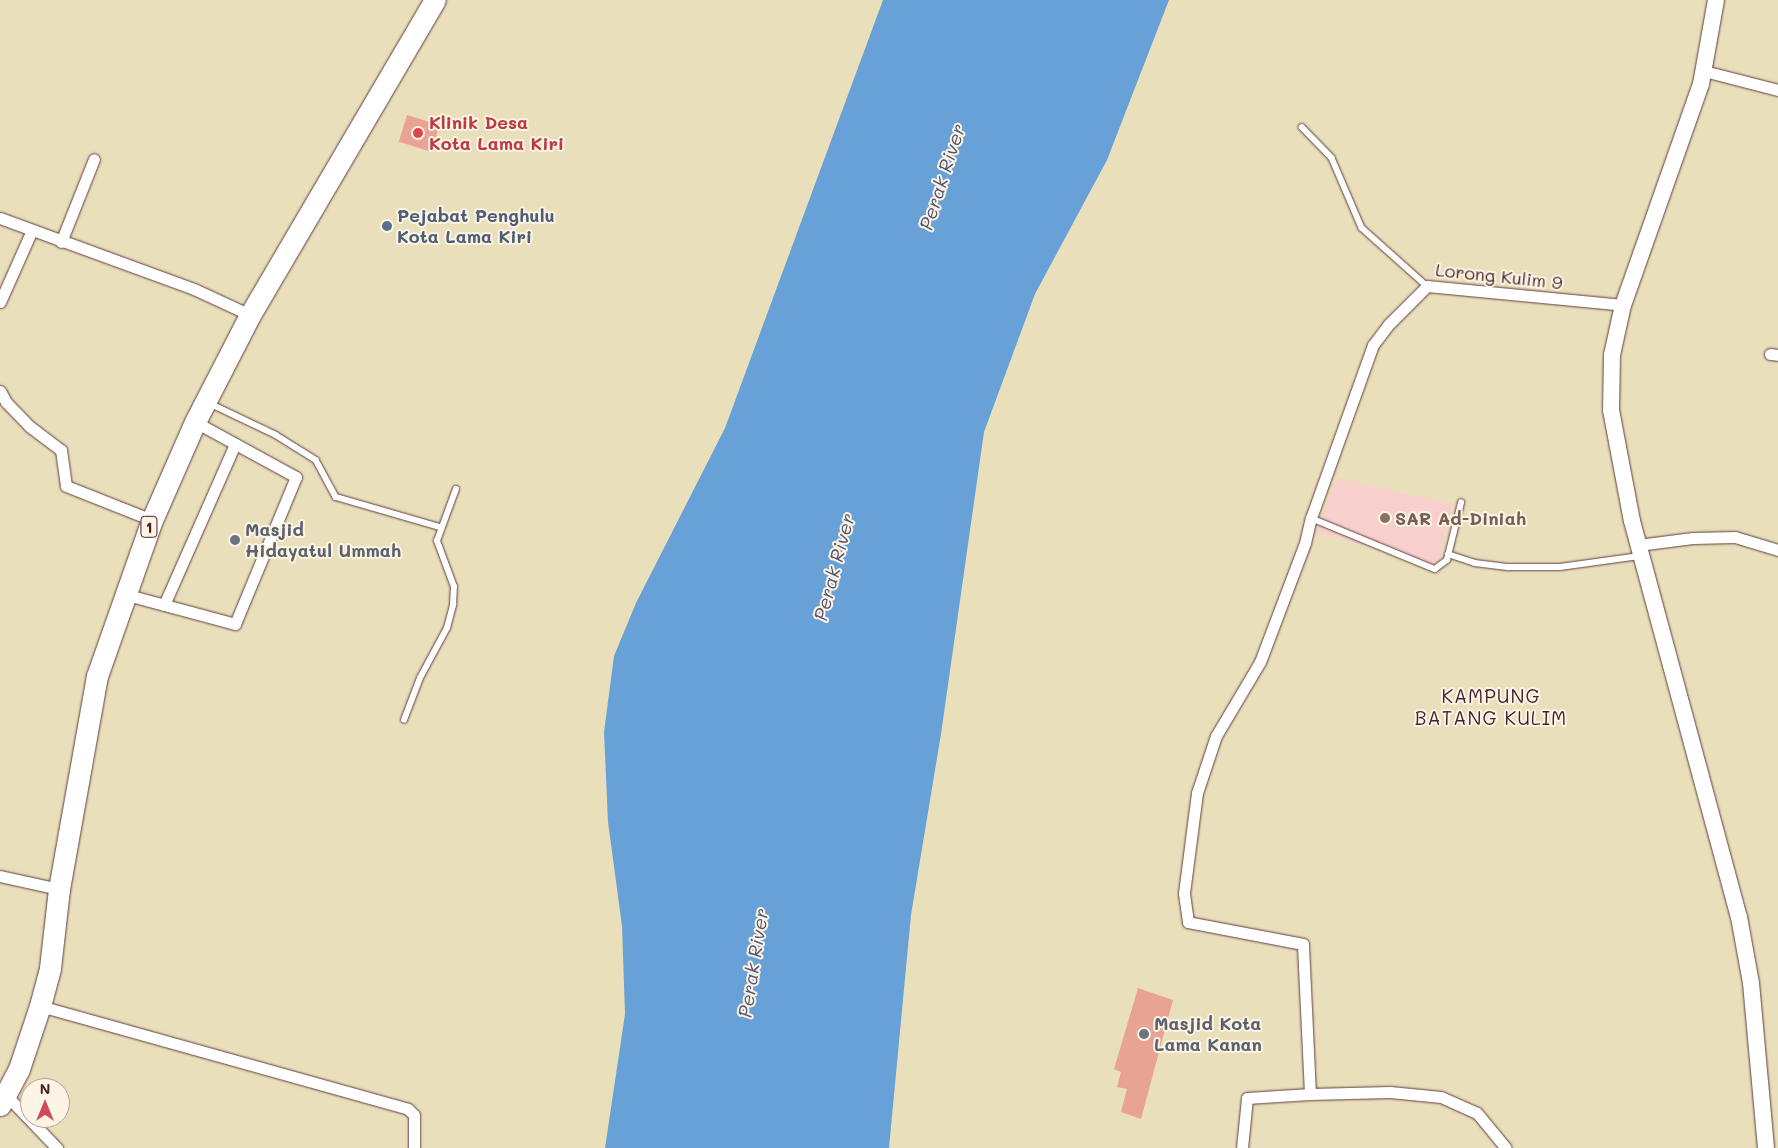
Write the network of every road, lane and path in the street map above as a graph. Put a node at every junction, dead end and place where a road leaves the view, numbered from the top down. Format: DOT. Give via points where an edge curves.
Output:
graph roads {
  1 [pos="434,0"];
  2 [pos="1716,0"];
  3 [pos="1704,71"];
  4 [pos="1778,90"];
  5 [pos="1302,127"];
  6 [pos="94,159"];
  7 [pos="0,218"];
  8 [pos="32,230"];
  9 [pos="61,242"];
  10 [pos="1427,286"];
  11 [pos="0,302"];
  12 [pos="1623,305"];
  13 [pos="250,315"];
  14 [pos="0,391"];
  15 [pos="205,401"];
  16 [pos="194,422"];
  17 [pos="235,444"];
  18 [pos="456,488"];
  19 [pos="1461,503"];
  20 [pos="1311,518"];
  21 [pos="152,520"];
  22 [pos="440,527"];
  23 [pos="1640,550"];
  24 [pos="1778,550"];
  25 [pos="1448,554"];
  26 [pos="124,594"];
  27 [pos="164,605"];
  28 [pos="404,720"];
  29 [pos="0,876"];
  30 [pos="59,889"];
  31 [pos="40,1006"];
  32 [pos="1310,1094"];
  33 [pos="3,1100"];
  34 [pos="57,1148"];
  35 [pos="414,1148"];
  36 [pos="1242,1148"];
  37 [pos="1506,1148"];
  38 [pos="1766,1148"];
  1 -- 13 [label="highway, 1"];
  2 -- 3 [label="main road"];
  3 -- 4 [label="street"];
  3 -- 12 [label="main road"];
  5 -- 10 [label="lane" via="1332,158 1362,228"];
  6 -- 9 [label="street"];
  7 -- 8 [label="street"];
  8 -- 9 [label="street"];
  8 -- 11 [label="street"];
  9 -- 13 [label="street" via="194,289"];
  10 -- 12 [label="street, Lorong Kulim 9"];
  10 -- 20 [label="street, Lorong Kulim 9" via="1389,324 1373,346"];
  12 -- 23 [label="main road" via="1612,354 1611,410 1618,462"];
  13 -- 15 [label="highway, 1"];
  14 -- 21 [label="street" via="6,402 30,426 61,450 66,486"];
  15 -- 16 [label="highway, 1"];
  15 -- 22 [label="lane" via="299,448 316,460 336,497"];
  16 -- 17 [label="street"];
  16 -- 21 [label="highway, 1"];
  17 -- 27 [label="street"];
  17 -- 27 [label="street" via="296,477 235,624"];
  18 -- 22 [label="lane"];
  19 -- 25 [label="lane"];
  20 -- 25 [label="lane" via="1424,567 1441,566"];
  20 -- 32 [label="street, Lorong Kulim 9" via="1260,662 1216,736 1197,792 1184,893 1188,922 1302,944"];
  21 -- 26 [label="highway, 1"];
  22 -- 28 [label="lane" via="437,549 454,587 452,605 447,628 420,678"];
  23 -- 24 [label="street" via="1694,538 1735,538"];
  23 -- 25 [label="lane" via="1560,567 1509,567 1475,563"];
  23 -- 38 [label="main road" via="1739,917 1752,983"];
  26 -- 27 [label="street"];
  26 -- 30 [label="highway, 1" via="96,676"];
  29 -- 30 [label="street"];
  30 -- 31 [label="highway, 1" via="50,968"];
  31 -- 33 [label="highway, 1" via="28,1046"];
  31 -- 35 [label="street" via="408,1109 414,1115"];
  32 -- 36 [label="street" via="1247,1098"];
  32 -- 37 [label="street" via="1390,1092 1441,1097 1477,1113"];
  33 -- 34 [label="street"];
}
